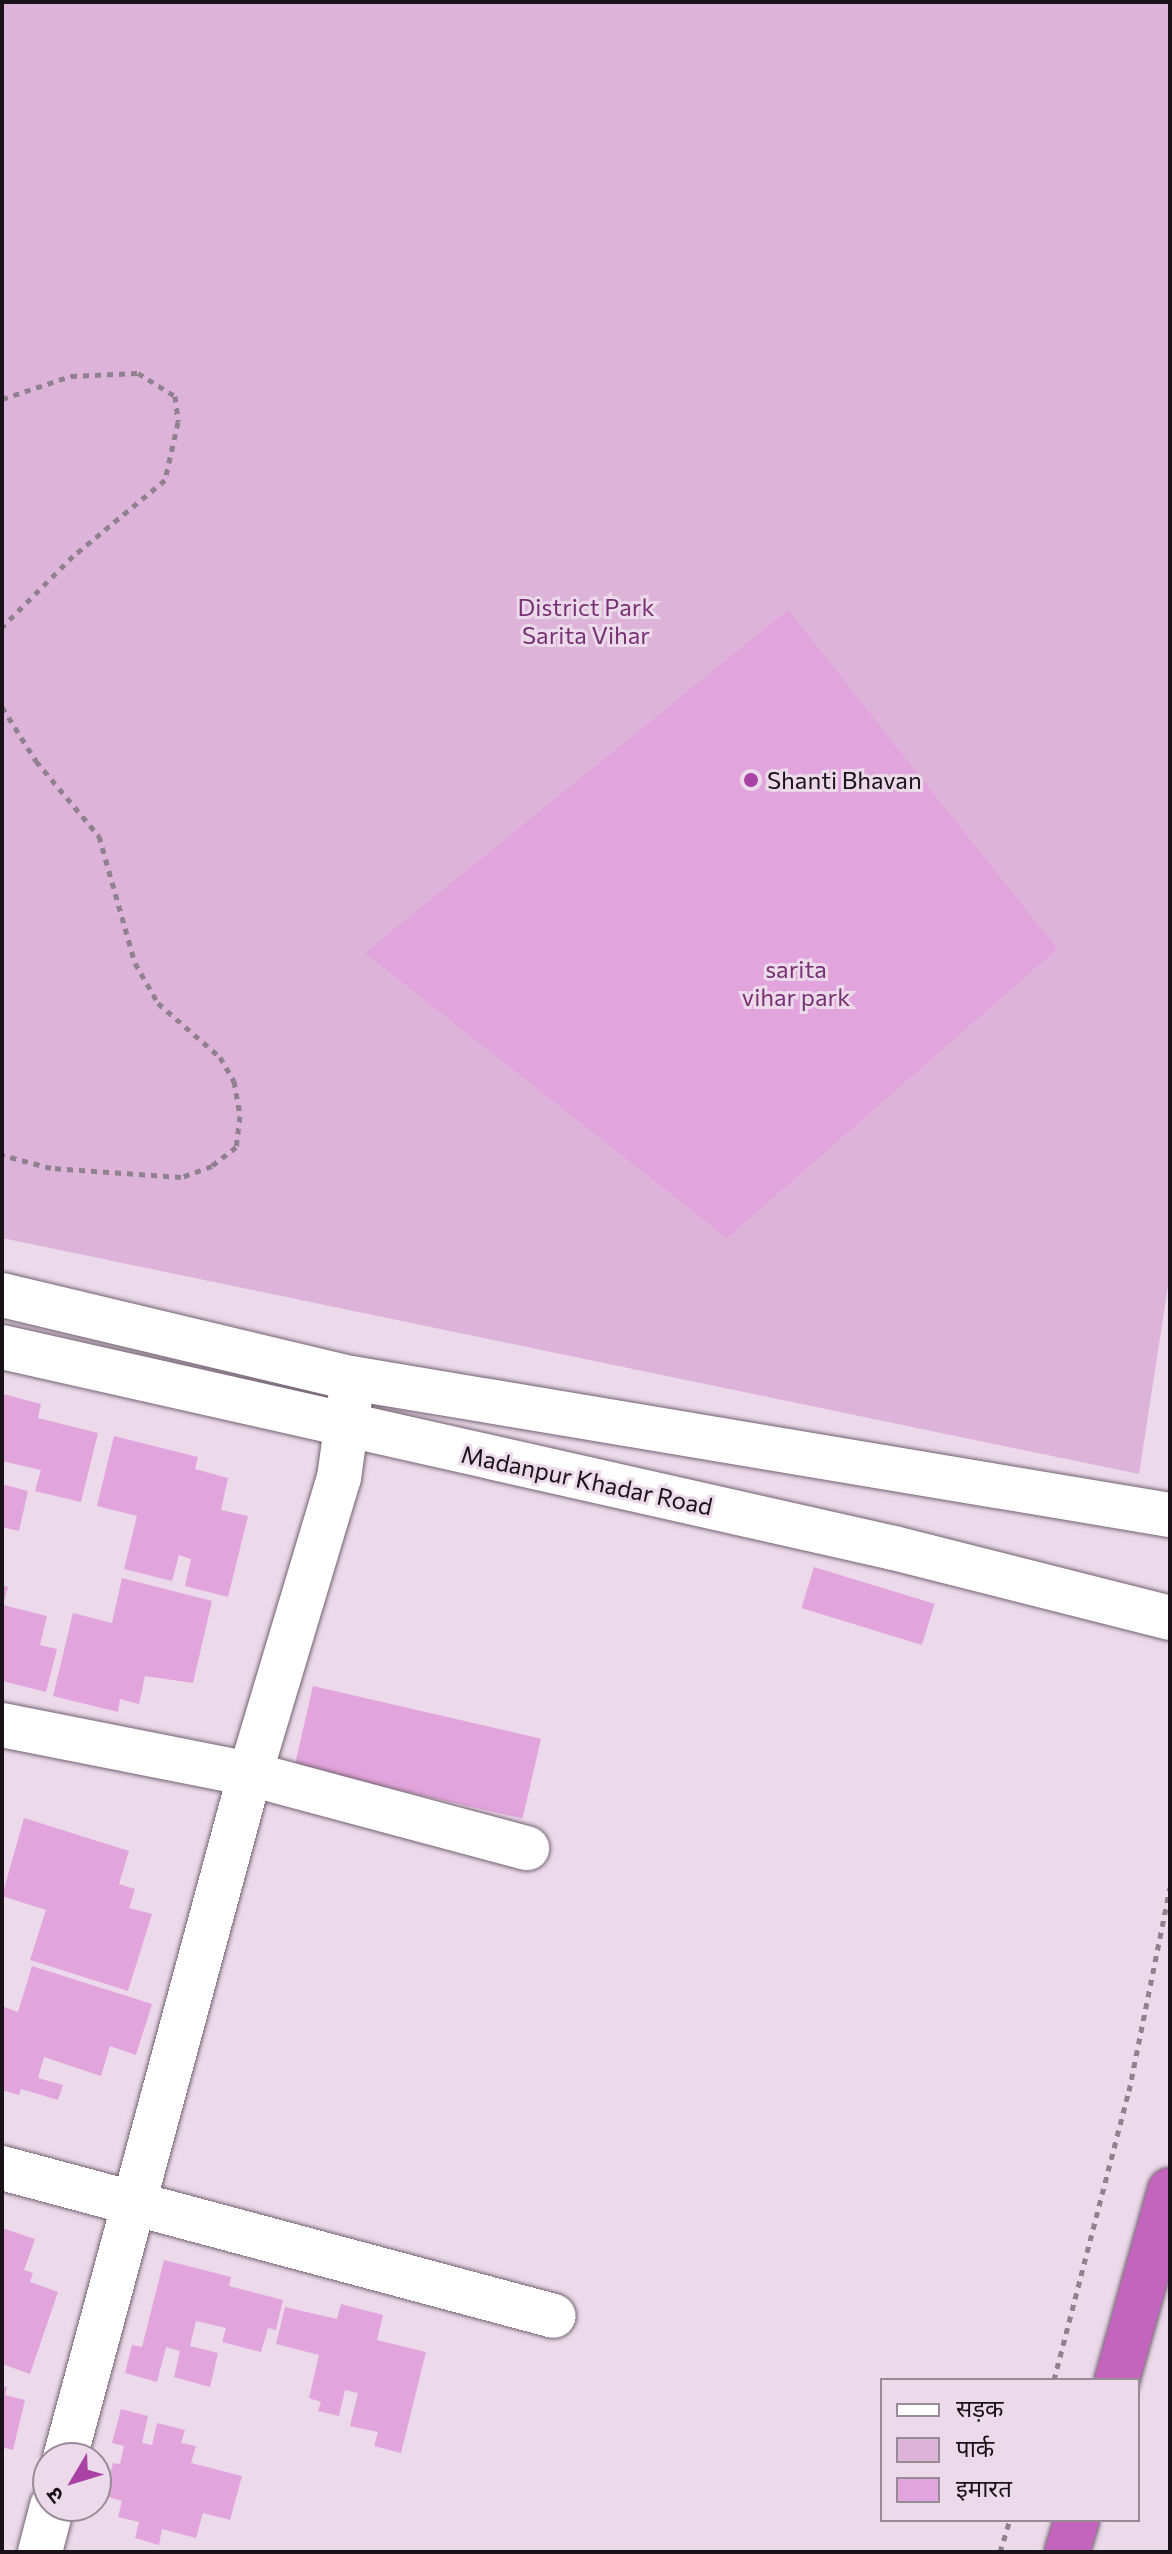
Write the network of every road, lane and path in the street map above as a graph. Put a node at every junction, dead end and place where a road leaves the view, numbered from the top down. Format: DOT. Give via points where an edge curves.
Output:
graph roads {
  1 [pos="2,399"];
  2 [pos="2,627"];
  3 [pos="2,707"];
  4 [pos="2,1155"];
  5 [pos="2,1295"];
  6 [pos="2,1347"];
  7 [pos="351,1378"];
  8 [pos="347,1428"];
  9 [pos="1170,1515"];
  10 [pos="1170,1618"];
  11 [pos="2,1725"];
  12 [pos="250,1774"];
  13 [pos="527,1848"];
  14 [pos="1170,1888"];
  15 [pos="2,2168"];
  16 [pos="1170,2190"];
  17 [pos="134,2203"];
  18 [pos="554,2316"];
  19 [pos="1055,2378"];
  20 [pos="1118,2378"];
  21 [pos="69,2442"];
  22 [pos="48,2522"];
  23 [pos="1009,2522"];
  24 [pos="1076,2522"];
  25 [pos="40,2552"];
  26 [pos="1000,2552"];
  27 [pos="1067,2552"];
  1 -- 2 [label="path" via="71,376 138,373 175,396 178,422 165,480 73,556"];
  3 -- 4 [label="path" via="36,761 99,836 135,963 158,1003 220,1057 234,1081 240,1116 236,1147 212,1166 181,1177 51,1168"];
  5 -- 7 [label="street"];
  6 -- 8 [label="street, Madanpur Khadar Road"];
  7 -- 8 [label="street"];
  7 -- 9 [label="street"];
  8 -- 10 [label="street, Madanpur Khadar Road" via="894,1548"];
  8 -- 12 [label="street" via="339,1478"];
  11 -- 12 [label="street"];
  12 -- 13 [label="street"];
  12 -- 17 [label="street"];
  14 -- 19 [label="path" via="1129,2091"];
  15 -- 17 [label="street"];
  16 -- 20 [label="highway"];
  17 -- 18 [label="street"];
  17 -- 21 [label="street"];
  22 -- 25 [label="street"];
  23 -- 26 [label="path"];
  24 -- 27 [label="highway"];
}
